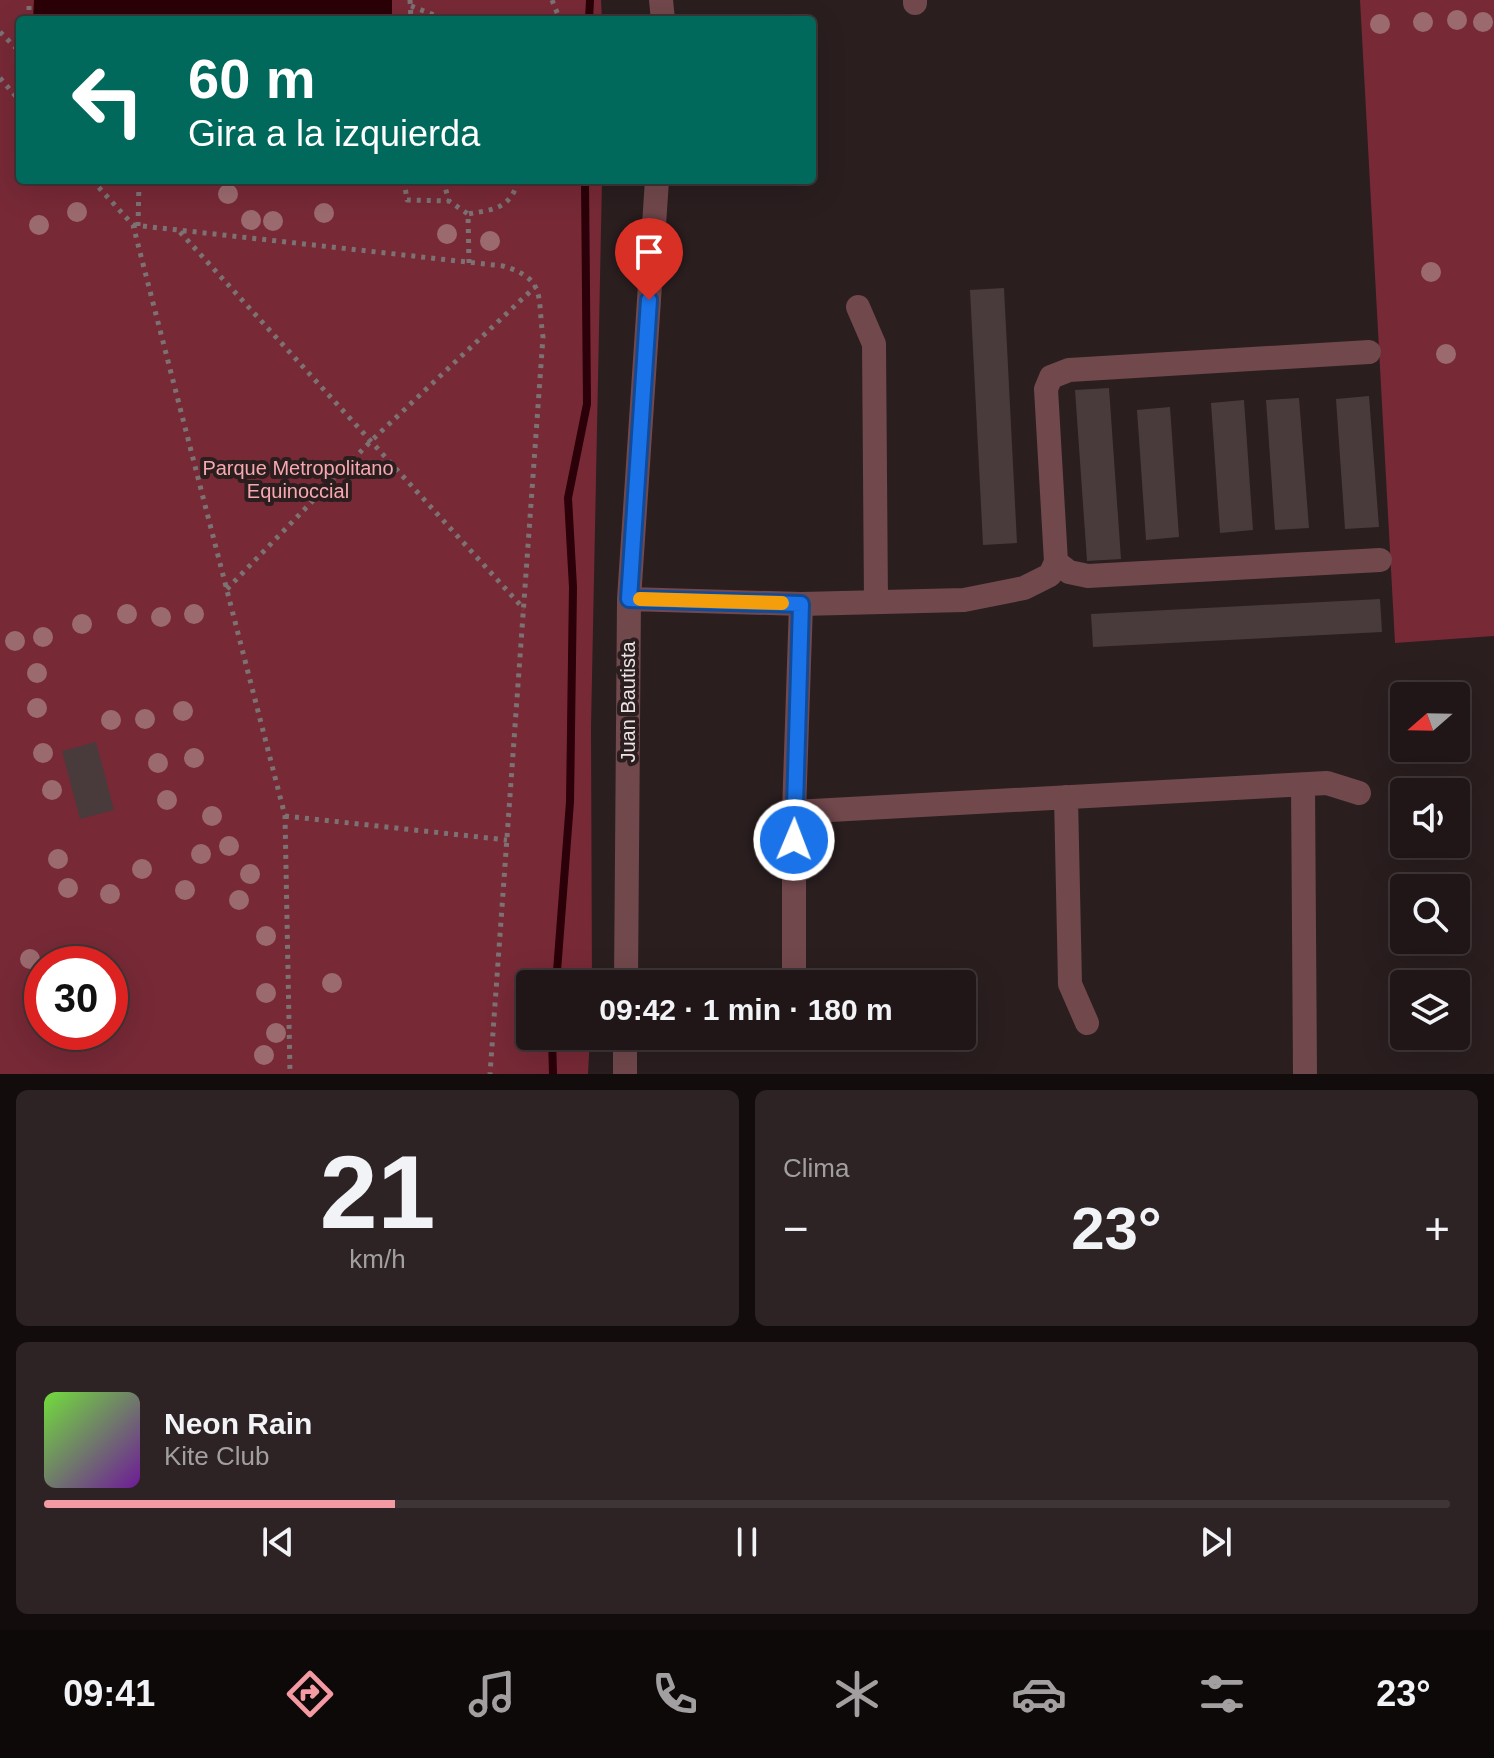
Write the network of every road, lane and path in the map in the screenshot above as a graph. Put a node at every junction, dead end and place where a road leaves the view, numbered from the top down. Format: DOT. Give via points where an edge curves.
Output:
graph roads {
  1 [pos="410,3"];
  2 [pos="438,16"];
  3 [pos="0,32"];
  4 [pos="16,48"];
  5 [pos="0,78"];
  6 [pos="16,96"];
  7 [pos="96,184"];
  8 [pos="138,184"];
  9 [pos="405,184"];
  10 [pos="444,184"];
  11 [pos="517,184"];
  12 [pos="657,184"];
  13 [pos="449,201"];
  14 [pos="468,214"];
  15 [pos="136,226"];
  16 [pos="180,231"];
  17 [pos="469,263"];
  18 [pos="536,286"];
  19 [pos="858,307"];
  20 [pos="1369,352"];
  21 [pos="371,441"];
  22 [pos="1380,560"];
  23 [pos="1056,562"];
  24 [pos="226,590"];
  25 [pos="629,599"];
  26 [pos="876,602"];
  27 [pos="801,604"];
  28 [pos="524,609"];
  29 [pos="1303,785"];
  30 [pos="1359,793"];
  31 [pos="1066,797"];
  32 [pos="794,812"];
  33 [pos="285,816"];
  34 [pos="507,840"];
  35 [pos="626,970"];
  36 [pos="794,970"];
  37 [pos="1087,1023"];
  38 [pos="625,1050"];
  39 [pos="290,1074"];
  40 [pos="490,1074"];
  41 [pos="625,1074"];
  42 [pos="1305,1074"];
  1 -- 2 [label="path"];
  3 -- 4 [label="path"];
  5 -- 6 [label="path"];
  7 -- 15 [label="path"];
  8 -- 15 [label="path"];
  9 -- 13 [label="path" via="407,200"];
  10 -- 13 [label="path"];
  11 -- 14 [label="path" via="511,200 498,208"];
  12 -- 25 [label="street, Juan Bautista"];
  13 -- 14 [label="path"];
  14 -- 17 [label="path"];
  15 -- 16 [label="path"];
  15 -- 24 [label="path"];
  16 -- 17 [label="path"];
  16 -- 21 [label="path"];
  17 -- 18 [label="path" via="527,273"];
  18 -- 21 [label="path"];
  18 -- 28 [label="path" via="543,337"];
  19 -- 26 [label="street" via="874,344"];
  20 -- 23 [label="street" via="1069,370 1051,377 1046,389"];
  21 -- 24 [label="path"];
  21 -- 28 [label="path"];
  22 -- 23 [label="street" via="1088,576"];
  23 -- 26 [label="street" via="1050,575 1024,588 964,600"];
  24 -- 33 [label="path"];
  25 -- 27 [label="street"];
  25 -- 35 [label="street, Juan Bautista"];
  26 -- 27 [label="street"];
  27 -- 32 [label="street"];
  28 -- 34 [label="path"];
  29 -- 30 [label="street" via="1327,783"];
  29 -- 31 [label="street"];
  29 -- 42 [label="street"];
  31 -- 32 [label="street"];
  31 -- 37 [label="street" via="1070,984"];
  32 -- 36 [label="street"];
  33 -- 34 [label="path"];
  33 -- 39 [label="path"];
  34 -- 40 [label="path"];
  38 -- 41 [label="street"];
}
